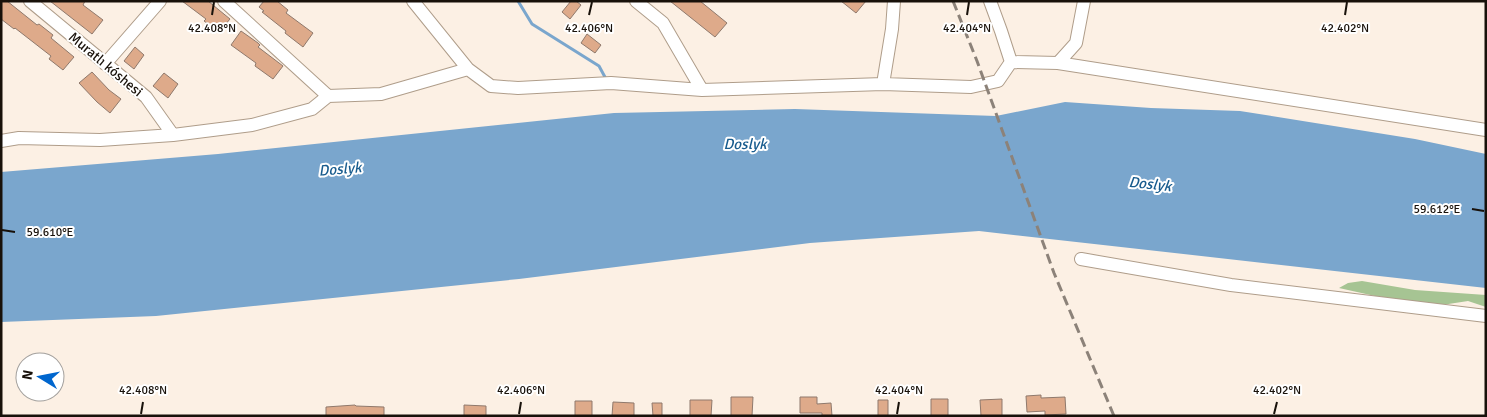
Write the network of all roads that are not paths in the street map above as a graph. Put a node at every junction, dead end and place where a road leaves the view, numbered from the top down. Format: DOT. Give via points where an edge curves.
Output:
graph roads {
  1 [pos="30,1"];
  2 [pos="160,1"];
  3 [pos="224,1"];
  4 [pos="413,1"];
  5 [pos="636,1"];
  6 [pos="894,1"];
  7 [pos="990,1"];
  8 [pos="1084,1"];
  9 [pos="1011,62"];
  10 [pos="105,64"];
  11 [pos="1058,64"];
  12 [pos="468,70"];
  13 [pos="883,84"];
  14 [pos="702,90"];
  15 [pos="328,96"];
  16 [pos="1486,130"];
  17 [pos="173,135"];
  18 [pos="1,141"];
  19 [pos="1081,259"];
  20 [pos="1486,316"];
  1 -- 10 [label="street, Muratlı kóshesi"];
  2 -- 10 [label="street"];
  3 -- 15 [label="street"];
  4 -- 12 [label="street"];
  5 -- 14 [label="street" via="663,23"];
  6 -- 13 [label="street"];
  7 -- 9 [label="street"];
  8 -- 11 [label="street" via="1076,43"];
  9 -- 11 [label="street"];
  9 -- 13 [label="street" via="998,81 970,87"];
  10 -- 17 [label="street, Muratlı kóshesi" via="146,97"];
  11 -- 16 [label="street"];
  12 -- 14 [label="street" via="491,86 611,84"];
  12 -- 15 [label="street" via="381,94"];
  13 -- 14 [label="street"];
  15 -- 17 [label="street" via="312,109 260,122"];
  17 -- 18 [label="street"];
  19 -- 20 [label="street" via="1231,285"];
}
